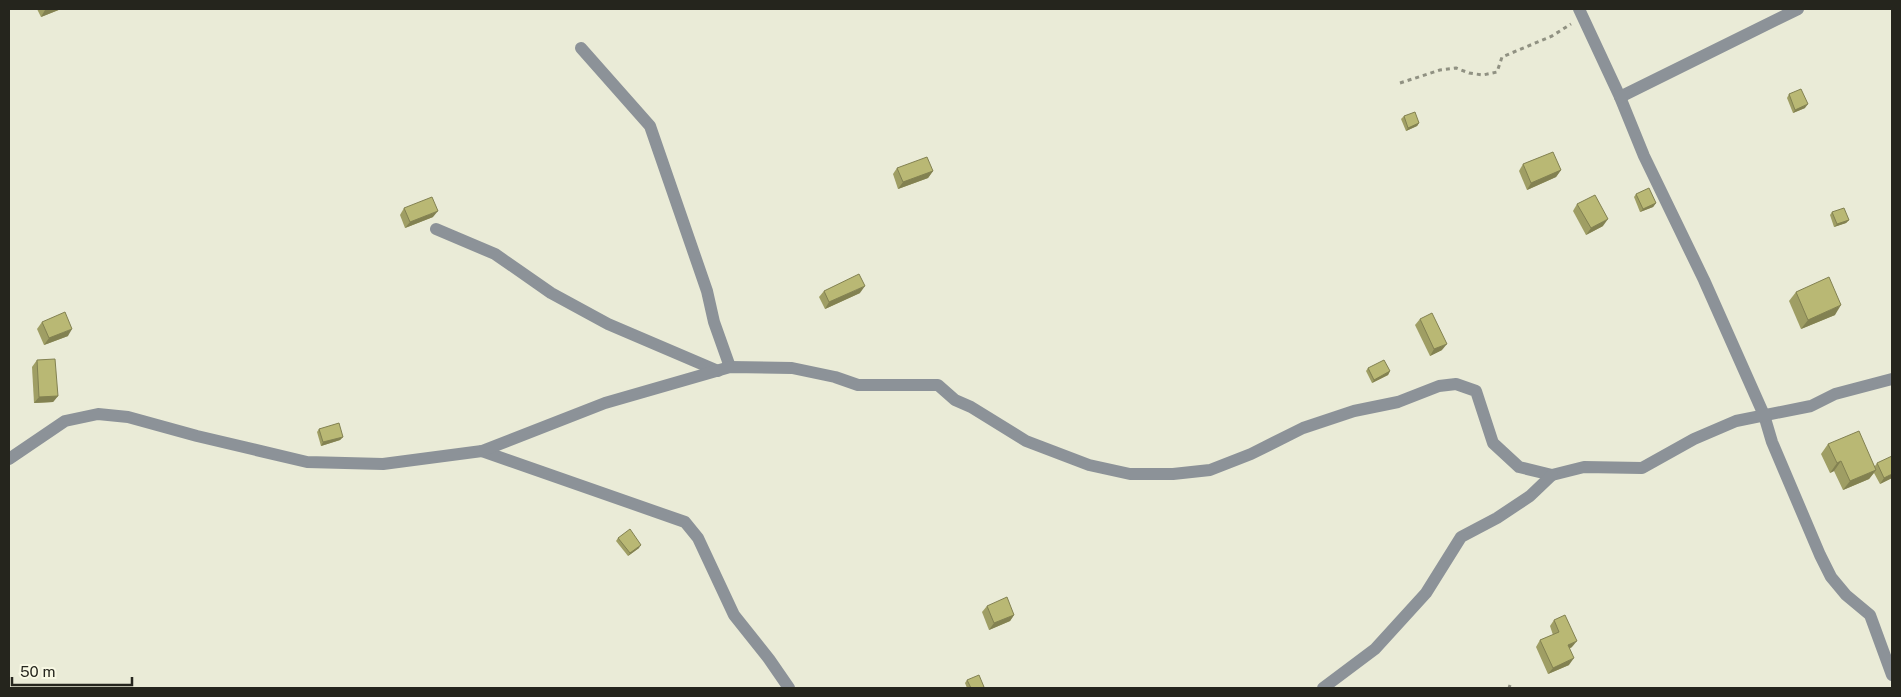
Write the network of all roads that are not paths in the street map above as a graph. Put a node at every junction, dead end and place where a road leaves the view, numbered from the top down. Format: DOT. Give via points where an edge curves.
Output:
graph roads {
  1 [pos="1798,9"];
  2 [pos="1581,13"];
  3 [pos="581,48"];
  4 [pos="1620,97"];
  5 [pos="436,230"];
  6 [pos="724,369"];
  7 [pos="1892,379"];
  8 [pos="1877,382"];
  9 [pos="1892,388"];
  10 [pos="1764,416"];
  11 [pos="482,451"];
  12 [pos="9,459"];
  13 [pos="1552,475"];
  14 [pos="1892,675"];
  15 [pos="789,688"];
  16 [pos="1323,688"];
  1 -- 4 [label="street"];
  2 -- 4 [label="street"];
  3 -- 6 [label="street" via="650,126 707,291"];
  4 -- 10 [label="street"];
  5 -- 6 [label="street" via="495,254 551,293 608,324"];
  6 -- 11 [label="street" via="605,403"];
  6 -- 13 [label="street" via="792,368 858,385 938,385 955,400 1026,441 1089,465 1130,474 1210,470 1303,428 1354,411 1398,402 1439,386 1456,384 1476,391 1493,443 1519,467"];
  7 -- 8 [label="street"];
  8 -- 9 [label="street"];
  8 -- 10 [label="street" via="1835,394 1811,406"];
  10 -- 13 [label="street" via="1736,421 1694,439 1642,468 1584,467"];
  10 -- 14 [label="street" via="1772,442 1831,577 1870,615"];
  11 -- 12 [label="street" via="383,464 307,462 128,416 98,414 65,420"];
  11 -- 15 [label="street" via="685,522 698,538 734,615"];
  13 -- 16 [label="street" via="1530,496 1461,537 1426,593 1375,649"];
}
